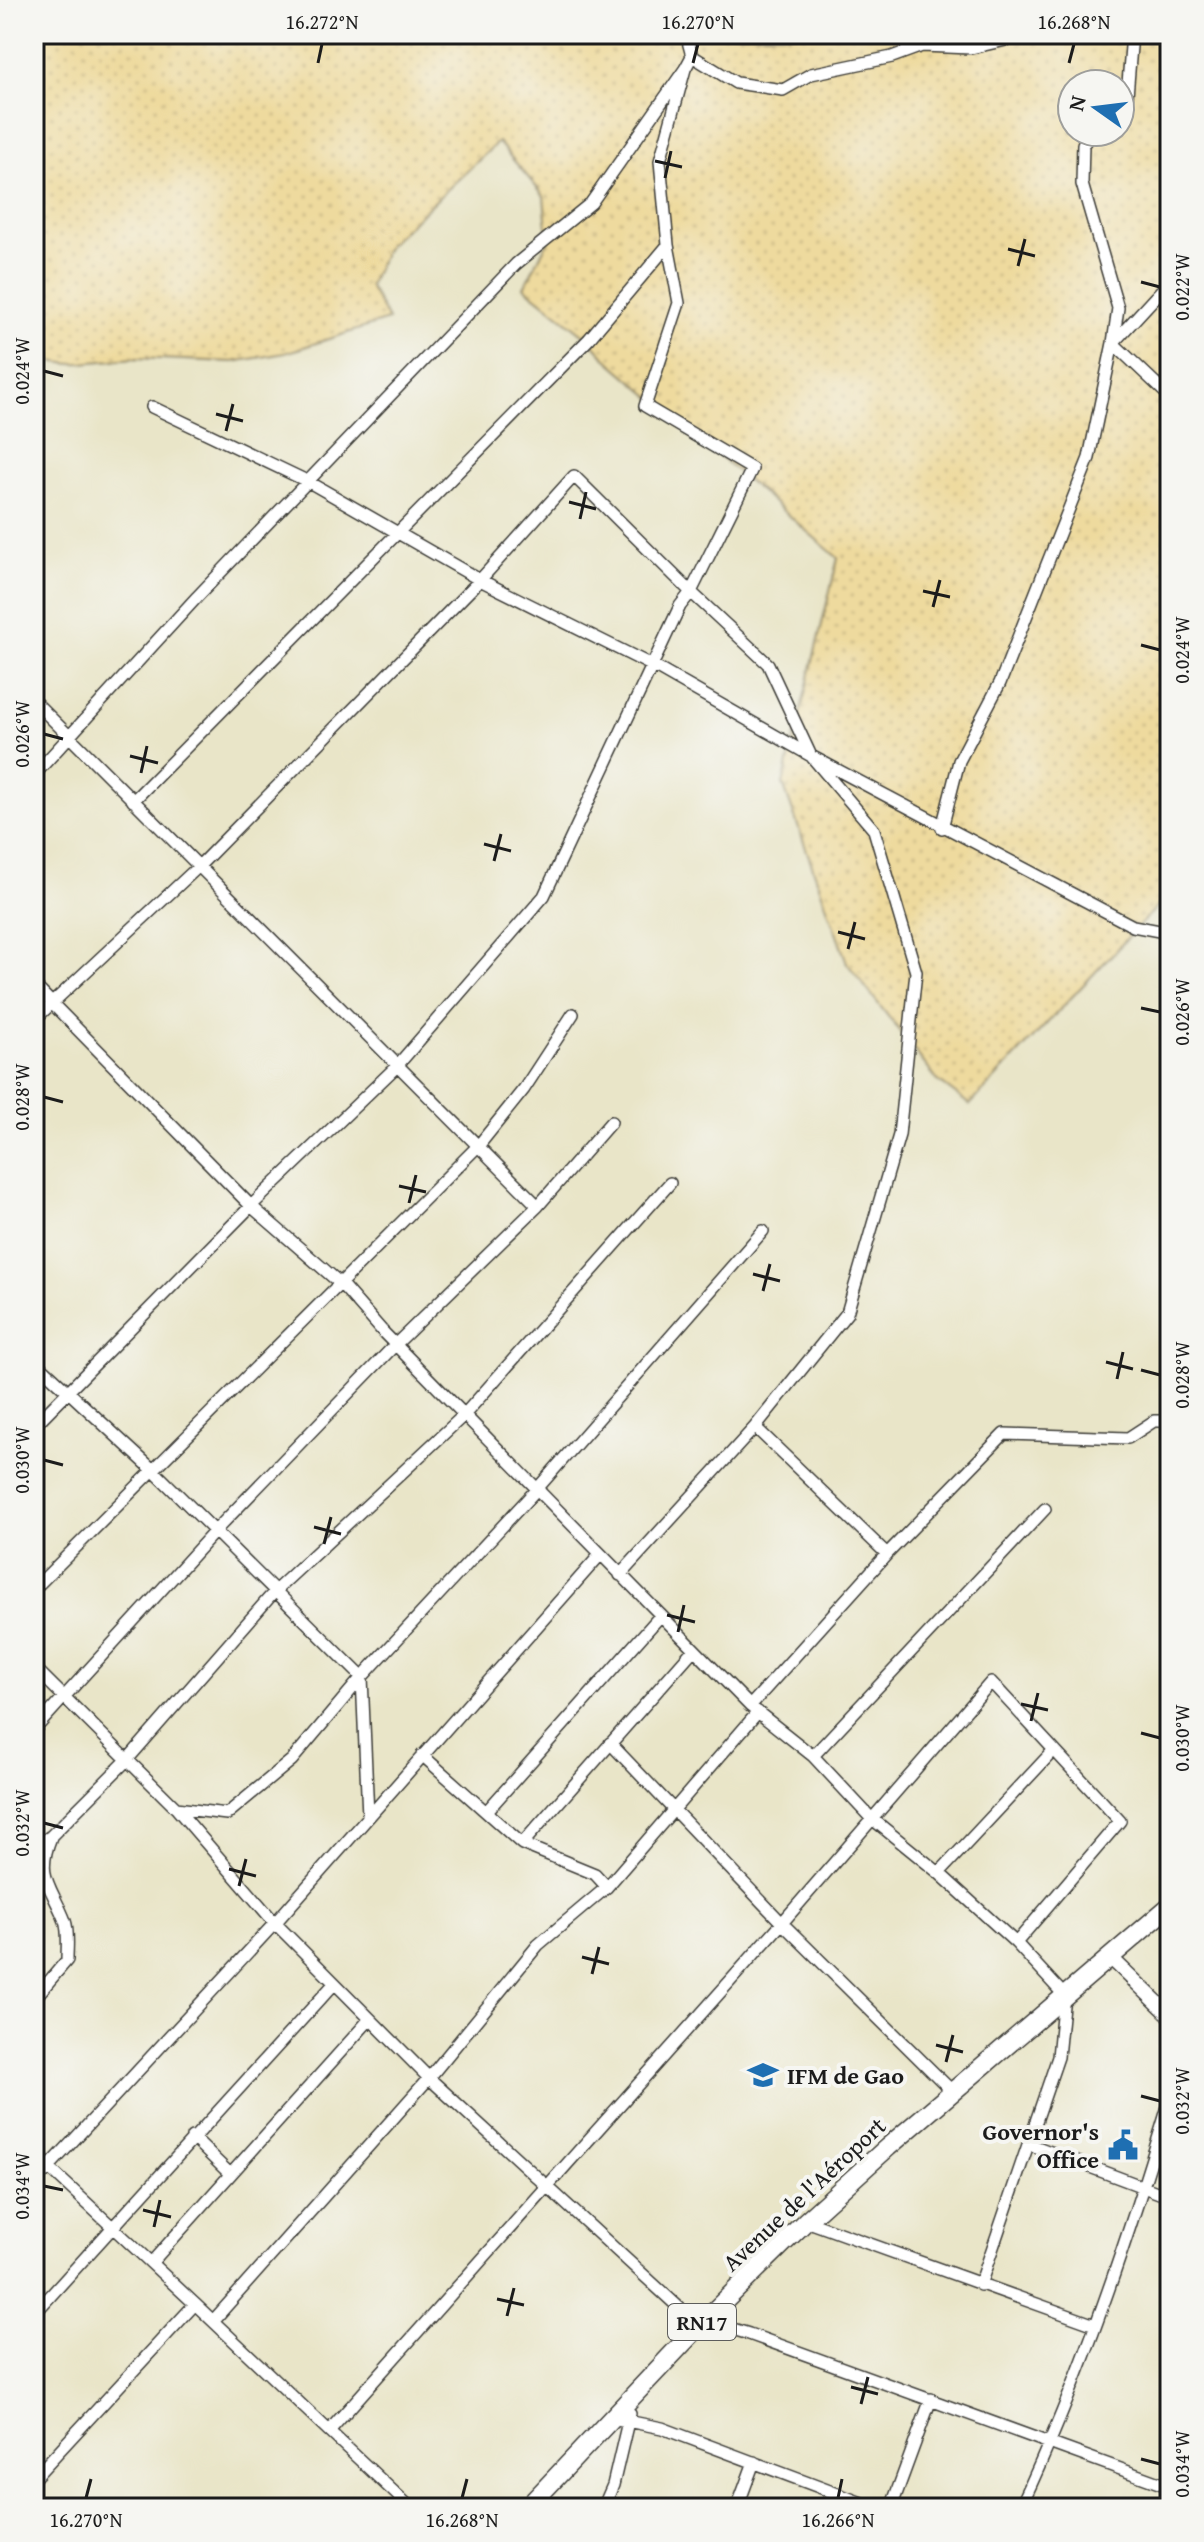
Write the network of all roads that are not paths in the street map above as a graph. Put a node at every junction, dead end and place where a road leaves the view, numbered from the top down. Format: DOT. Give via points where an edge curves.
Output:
graph roads {
  1 [pos="686,34"];
  2 [pos="1032,34"];
  3 [pos="1132,34"];
  4 [pos="692,56"];
  5 [pos="1129,68"];
  6 [pos="685,69"];
  7 [pos="1083,148"];
  8 [pos="668,245"];
  9 [pos="1170,281"];
  10 [pos="1113,343"];
  11 [pos="1170,397"];
  12 [pos="152,407"];
  13 [pos="309,482"];
  14 [pos="397,532"];
  15 [pos="480,580"];
  16 [pos="691,592"];
  17 [pos="655,667"];
  18 [pos="34,701"];
  19 [pos="71,738"];
  20 [pos="811,756"];
  21 [pos="34,775"];
  22 [pos="133,801"];
  23 [pos="942,828"];
  24 [pos="198,867"];
  25 [pos="1170,933"];
  26 [pos="34,985"];
  27 [pos="51,1002"];
  28 [pos="573,1014"];
  29 [pos="34,1020"];
  30 [pos="396,1067"];
  31 [pos="611,1122"];
  32 [pos="479,1145"];
  33 [pos="670,1183"];
  34 [pos="251,1206"];
  35 [pos="538,1206"];
  36 [pos="763,1231"];
  37 [pos="342,1285"];
  38 [pos="395,1345"];
  39 [pos="34,1360"];
  40 [pos="69,1392"];
  41 [pos="464,1415"];
  42 [pos="1170,1421"];
  43 [pos="34,1426"];
  44 [pos="755,1427"];
  45 [pos="152,1469"];
  46 [pos="537,1489"];
  47 [pos="1045,1509"];
  48 [pos="215,1531"];
  49 [pos="887,1554"];
  50 [pos="600,1555"];
  51 [pos="620,1575"];
  52 [pos="34,1589"];
  53 [pos="276,1590"];
  54 [pos="661,1615"];
  55 [pos="694,1649"];
  56 [pos="34,1667"];
  57 [pos="362,1677"];
  58 [pos="64,1696"];
  59 [pos="754,1709"];
  60 [pos="34,1730"];
  61 [pos="610,1743"];
  62 [pos="1054,1750"];
  63 [pos="422,1755"];
  64 [pos="813,1756"];
  65 [pos="128,1759"];
  66 [pos="176,1808"];
  67 [pos="676,1809"];
  68 [pos="486,1812"];
  69 [pos="368,1816"];
  70 [pos="870,1817"];
  71 [pos="51,1836"];
  72 [pos="522,1844"];
  73 [pos="34,1847"];
  74 [pos="939,1873"];
  75 [pos="607,1887"];
  76 [pos="1170,1906"];
  77 [pos="275,1923"];
  78 [pos="782,1923"];
  79 [pos="1016,1943"];
  80 [pos="1110,1957"];
  81 [pos="334,1984"];
  82 [pos="1064,1995"];
  83 [pos="34,1999"];
  84 [pos="1170,2015"];
  85 [pos="370,2019"];
  86 [pos="429,2078"];
  87 [pos="954,2093"];
  88 [pos="1170,2100"];
  89 [pos="192,2137"];
  90 [pos="1029,2144"];
  91 [pos="48,2167"];
  92 [pos="229,2173"];
  93 [pos="34,2183"];
  94 [pos="549,2185"];
  95 [pos="1144,2187"];
  96 [pos="1170,2197"];
  97 [pos="806,2221"];
  98 [pos="110,2227"];
  99 [pos="151,2263"];
  100 [pos="980,2285"];
  101 [pos="195,2304"];
  102 [pos="34,2314"];
  103 [pos="213,2321"];
  104 [pos="1095,2325"];
  105 [pos="699,2326"];
  106 [pos="931,2399"];
  107 [pos="629,2400"];
  108 [pos="610,2418"];
  109 [pos="630,2420"];
  110 [pos="329,2431"];
  111 [pos="1051,2443"];
  112 [pos="754,2462"];
  113 [pos="36,2472"];
  114 [pos="1169,2482"];
  115 [pos="411,2508"];
  116 [pos="527,2508"];
  117 [pos="603,2508"];
  118 [pos="737,2508"];
  119 [pos="875,2508"];
  120 [pos="891,2508"];
  121 [pos="1020,2508"];
  1 -- 4 [label="street"];
  2 -- 4 [label="street" via="971,48 922,46 811,74 783,90 736,83"];
  3 -- 5 [label="street"];
  4 -- 6 [label="street"];
  6 -- 8 [label="street" via="660,161"];
  6 -- 13 [label="street" via="591,203 516,264"];
  7 -- 10 [label="street" via="1082,184 1118,308"];
  8 -- 14 [label="street" via="589,339"];
  8 -- 16 [label="street" via="679,303 645,406 752,469"];
  9 -- 10 [label="street"];
  10 -- 11 [label="street"];
  10 -- 23 [label="street" via="1089,458 1000,683 959,761"];
  12 -- 13 [label="street"];
  13 -- 14 [label="street"];
  13 -- 19 [label="street"];
  14 -- 15 [label="street"];
  14 -- 22 [label="street"];
  15 -- 16 [label="street" via="574,476"];
  15 -- 17 [label="street"];
  15 -- 24 [label="street"];
  16 -- 17 [label="street"];
  16 -- 20 [label="street" via="768,664"];
  17 -- 20 [label="street"];
  17 -- 30 [label="street" via="544,896"];
  18 -- 19 [label="street"];
  19 -- 21 [label="street"];
  19 -- 22 [label="street"];
  20 -- 23 [label="street"];
  20 -- 44 [label="street" via="874,830 916,972 899,1135 847,1313"];
  22 -- 24 [label="street"];
  23 -- 25 [label="street" via="1133,926"];
  24 -- 27 [label="street"];
  24 -- 30 [label="street"];
  26 -- 27 [label="street"];
  27 -- 29 [label="street"];
  27 -- 34 [label="street"];
  28 -- 32 [label="street"];
  30 -- 32 [label="street"];
  30 -- 34 [label="street"];
  31 -- 35 [label="street"];
  32 -- 35 [label="street"];
  32 -- 37 [label="street"];
  33 -- 41 [label="street"];
  34 -- 37 [label="street"];
  34 -- 40 [label="street"];
  35 -- 38 [label="street"];
  36 -- 46 [label="street"];
  37 -- 38 [label="street"];
  37 -- 45 [label="street"];
  38 -- 41 [label="street"];
  38 -- 48 [label="street"];
  39 -- 40 [label="street"];
  40 -- 43 [label="street"];
  40 -- 45 [label="street"];
  41 -- 46 [label="street"];
  41 -- 53 [label="street"];
  42 -- 49 [label="street" via="1154,1421 1128,1438 1004,1434"];
  44 -- 49 [label="street"];
  44 -- 51 [label="street"];
  45 -- 48 [label="street"];
  45 -- 52 [label="street"];
  46 -- 50 [label="street"];
  46 -- 57 [label="street"];
  47 -- 64 [label="street"];
  48 -- 53 [label="street"];
  48 -- 58 [label="street"];
  49 -- 59 [label="street"];
  50 -- 51 [label="street"];
  50 -- 63 [label="street"];
  51 -- 54 [label="street"];
  53 -- 57 [label="street"];
  53 -- 65 [label="street"];
  54 -- 55 [label="street"];
  54 -- 68 [label="street"];
  55 -- 59 [label="street"];
  55 -- 61 [label="street"];
  56 -- 58 [label="street"];
  57 -- 66 [label="street" via="283,1769 227,1814"];
  57 -- 69 [label="street"];
  58 -- 60 [label="street"];
  58 -- 65 [label="street"];
  59 -- 64 [label="street"];
  59 -- 67 [label="street"];
  61 -- 67 [label="street"];
  61 -- 72 [label="street"];
  62 -- 70 [label="street" via="991,1682"];
  62 -- 74 [label="street"];
  62 -- 79 [label="street" via="1120,1821"];
  63 -- 68 [label="street"];
  63 -- 69 [label="street"];
  64 -- 70 [label="street"];
  65 -- 66 [label="street"];
  65 -- 71 [label="street"];
  66 -- 77 [label="street"];
  67 -- 75 [label="street"];
  67 -- 78 [label="street"];
  68 -- 72 [label="street"];
  69 -- 77 [label="street"];
  70 -- 74 [label="street"];
  70 -- 78 [label="street"];
  71 -- 73 [label="street"];
  71 -- 83 [label="street" via="42,1860 46,1883 66,1925 67,1960"];
  72 -- 75 [label="street" via="595,1874"];
  74 -- 79 [label="street"];
  75 -- 86 [label="street" via="538,1945"];
  76 -- 80 [label="main road, Avenue de l'Aéroport / RN17"];
  77 -- 81 [label="street"];
  77 -- 91 [label="street"];
  78 -- 87 [label="street"];
  78 -- 94 [label="street"];
  79 -- 82 [label="street"];
  80 -- 82 [label="main road, Avenue de l'Aéroport / RN17"];
  80 -- 84 [label="street"];
  81 -- 85 [label="street"];
  81 -- 89 [label="street"];
  82 -- 87 [label="main road, Avenue de l'Aéroport / RN17"];
  82 -- 90 [label="street" via="1058,2057"];
  85 -- 86 [label="street"];
  85 -- 92 [label="street"];
  86 -- 94 [label="street"];
  86 -- 103 [label="street"];
  87 -- 97 [label="main road, Avenue de l'Aéroport / RN17"];
  88 -- 95 [label="street"];
  89 -- 92 [label="street"];
  89 -- 98 [label="street"];
  90 -- 95 [label="street"];
  90 -- 100 [label="street"];
  91 -- 93 [label="street"];
  91 -- 98 [label="street"];
  92 -- 99 [label="street"];
  94 -- 105 [label="street"];
  94 -- 110 [label="street"];
  95 -- 96 [label="street"];
  95 -- 104 [label="street"];
  97 -- 100 [label="street"];
  97 -- 105 [label="main road, Avenue de l'Aéroport / RN17"];
  98 -- 99 [label="street"];
  98 -- 102 [label="street"];
  99 -- 101 [label="street"];
  100 -- 104 [label="street"];
  101 -- 103 [label="street"];
  101 -- 113 [label="street"];
  103 -- 110 [label="street"];
  104 -- 111 [label="street"];
  105 -- 106 [label="street" via="723,2326"];
  105 -- 107 [label="main road, Avenue de l'Aéroport / RN17"];
  106 -- 111 [label="street"];
  106 -- 120 [label="street"];
  107 -- 108 [label="main road, Avenue de l'Aéroport / RN17"];
  107 -- 109 [label="street"];
  108 -- 109 [label="street"];
  108 -- 116 [label="main road, Avenue de l'Aéroport / RN17"];
  109 -- 112 [label="street"];
  109 -- 117 [label="street"];
  110 -- 115 [label="street"];
  111 -- 114 [label="street"];
  111 -- 121 [label="street"];
  112 -- 118 [label="street"];
  112 -- 119 [label="street"];
}
